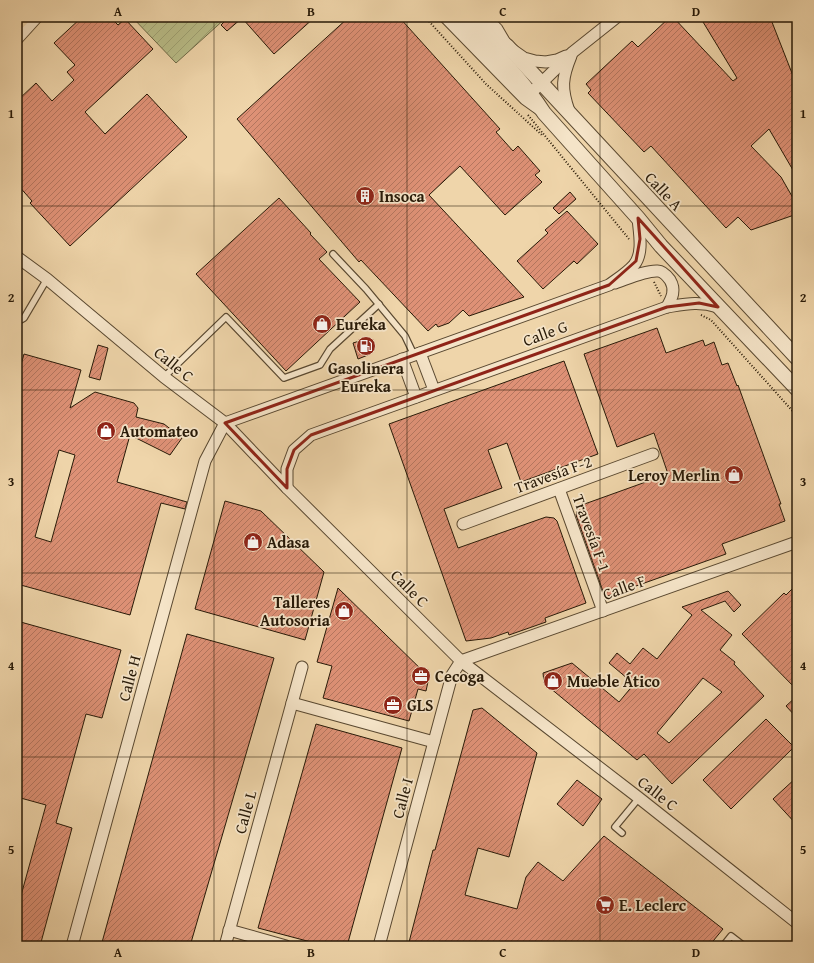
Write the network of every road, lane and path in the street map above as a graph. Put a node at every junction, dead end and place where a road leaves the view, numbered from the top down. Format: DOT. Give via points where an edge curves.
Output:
graph roads {
  1 [pos="20,17"];
  2 [pos="37,17"];
  3 [pos="425,17"];
  4 [pos="445,17"];
  5 [pos="462,17"];
  6 [pos="473,17"];
  7 [pos="486,17"];
  8 [pos="617,17"];
  9 [pos="17,20"];
  10 [pos="17,39"];
  11 [pos="507,46"];
  12 [pos="573,52"];
  13 [pos="542,83"];
  14 [pos="531,93"];
  15 [pos="544,113"];
  16 [pos="570,115"];
  17 [pos="548,140"];
  18 [pos="638,218"];
  19 [pos="333,254"];
  20 [pos="17,257"];
  21 [pos="47,279"];
  22 [pos="609,285"];
  23 [pos="379,304"];
  24 [pos="667,307"];
  25 [pos="718,307"];
  26 [pos="17,322"];
  27 [pos="417,354"];
  28 [pos="797,358"];
  29 [pos="402,359"];
  30 [pos="164,377"];
  31 [pos="797,389"];
  32 [pos="434,390"];
  33 [pos="416,397"];
  34 [pos="225,423"];
  35 [pos="653,454"];
  36 [pos="287,488"];
  37 [pos="559,489"];
  38 [pos="463,524"];
  39 [pos="797,542"];
  40 [pos="603,611"];
  41 [pos="461,661"];
  42 [pos="302,667"];
  43 [pos="292,703"];
  44 [pos="434,742"];
  45 [pos="639,798"];
  46 [pos="622,833"];
  47 [pos="797,923"];
  48 [pos="229,930"];
  49 [pos="72,946"];
  50 [pos="225,946"];
  51 [pos="286,946"];
  52 [pos="379,946"];
  53 [pos="723,946"];
  54 [pos="744,946"];
  1 -- 9 [label="highway"];
  2 -- 10 [label="street"];
  3 -- 17 [label="path" via="486,84"];
  4 -- 15 [label="street" via="525,99"];
  5 -- 14 [label="street"];
  6 -- 11 [label="street, Calle A"];
  7 -- 11 [label="street, Calle A"];
  8 -- 12 [label="street"];
  11 -- 12 [label="street" via="524,58 546,62"];
  11 -- 13 [label="street, Calle A"];
  12 -- 13 [label="street"];
  12 -- 16 [label="street" via="562,86"];
  13 -- 14 [label="street"];
  13 -- 16 [label="street, Calle A"];
  14 -- 15 [label="street"];
  15 -- 18 [label="street"];
  16 -- 28 [label="street, Calle A"];
  18 -- 22 [label="street, Calle G" via="640,238 636,261"];
  18 -- 25 [label="street"];
  19 -- 23 [label="lane"];
  20 -- 21 [label="street, Calle C"];
  21 -- 26 [label="lane" via="24,318"];
  21 -- 30 [label="street, Calle C"];
  22 -- 24 [label="street, Calle G" via="659,270 666,274 674,289"];
  22 -- 27 [label="street, Calle G"];
  23 -- 27 [label="lane"];
  23 -- 30 [label="lane" via="330,349 320,365 284,378 226,317"];
  24 -- 25 [label="street, Calle G" via="699,302"];
  24 -- 32 [label="street, Calle G"];
  25 -- 31 [label="street"];
  27 -- 29 [label="street, Calle G"];
  27 -- 32 [label="street"];
  29 -- 33 [label="street"];
  29 -- 34 [label="street, Calle G"];
  30 -- 34 [label="street, Calle C"];
  32 -- 33 [label="street, Calle G"];
  33 -- 36 [label="street, Calle G" via="311,435 294,450 287,469"];
  34 -- 36 [label="street, Calle C"];
  34 -- 49 [label="street, Calle H" via="205,461"];
  35 -- 37 [label="street, Travesía F-2"];
  36 -- 41 [label="street, Calle C"];
  37 -- 38 [label="street, Travesía F-2"];
  37 -- 40 [label="street, Travesía F-1"];
  39 -- 40 [label="street, Calle F"];
  40 -- 41 [label="street, Calle F"];
  41 -- 44 [label="street, Calle I" via="452,675"];
  41 -- 45 [label="street, Calle C"];
  42 -- 43 [label="street, Calle L"];
  43 -- 44 [label="street"];
  43 -- 48 [label="street, Calle L"];
  44 -- 52 [label="street, Calle I"];
  45 -- 46 [label="lane" via="615,827"];
  45 -- 47 [label="street, Calle C"];
  48 -- 50 [label="street, Calle L"];
  48 -- 51 [label="street"];
  53 -- 54 [label="lane" via="731,936"];
}
